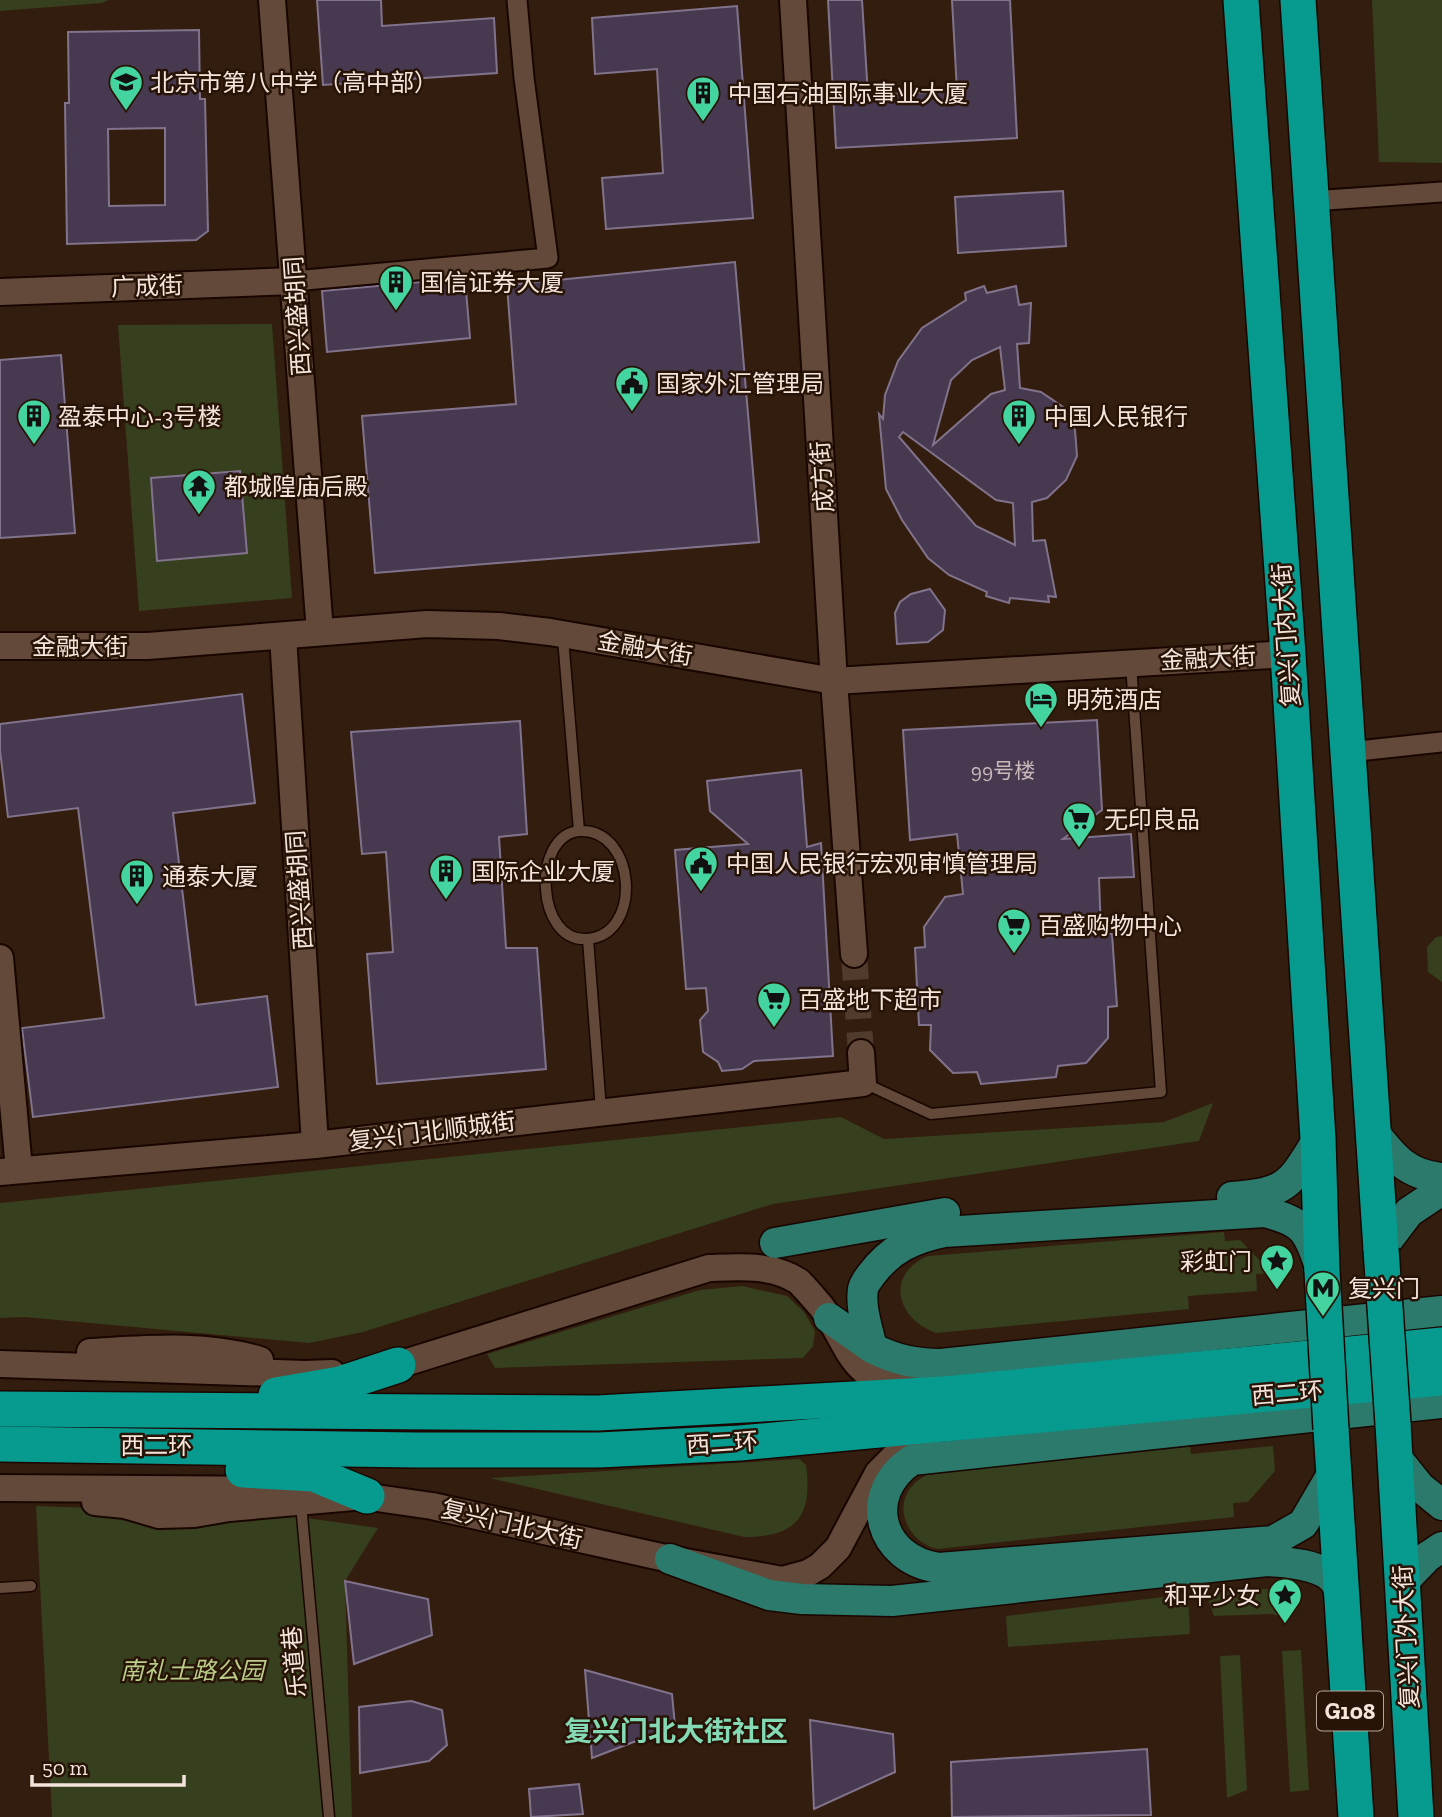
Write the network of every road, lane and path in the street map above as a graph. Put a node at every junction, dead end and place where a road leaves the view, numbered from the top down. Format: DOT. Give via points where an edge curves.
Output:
graph roads {
  1 [pos="272,0"];
  2 [pos="517,0"];
  3 [pos="793,0"];
  4 [pos="1241,0"];
  5 [pos="1298,0"];
  6 [pos="1442,192"];
  7 [pos="1312,201"];
  8 [pos="294,281"];
  9 [pos="0,292"];
  10 [pos="319,624"];
  11 [pos="0,631"];
  12 [pos="562,634"];
  13 [pos="283,636"];
  14 [pos="1287,645"];
  15 [pos="0,646"];
  16 [pos="1131,662"];
  17 [pos="834,673"];
  18 [pos="1442,742"];
  19 [pos="1349,752"];
  20 [pos="579,831"];
  21 [pos="588,939"];
  22 [pos="854,954"];
  23 [pos="0,958"];
  24 [pos="861,1053"];
  25 [pos="863,1083"];
  26 [pos="601,1112"];
  27 [pos="1373,1130"];
  28 [pos="1318,1139"];
  29 [pos="315,1145"];
  30 [pos="10,1171"];
  31 [pos="1442,1178"];
  32 [pos="1442,1190"];
  33 [pos="775,1243"];
  34 [pos="1381,1249"];
  35 [pos="709,1268"];
  36 [pos="1321,1271"];
  37 [pos="1442,1311"];
  38 [pos="828,1318"];
  39 [pos="1442,1345"];
  40 [pos="872,1348"];
  41 [pos="0,1358"];
  42 [pos="0,1364"];
  43 [pos="398,1366"];
  44 [pos="305,1374"];
  45 [pos="1442,1378"];
  46 [pos="1442,1403"];
  47 [pos="946,1408"];
  48 [pos="0,1409"];
  49 [pos="196,1410"];
  50 [pos="1395,1440"];
  51 [pos="0,1444"];
  52 [pos="206,1446"];
  53 [pos="903,1466"];
  54 [pos="1334,1471"];
  55 [pos="0,1489"];
  56 [pos="865,1493"];
  57 [pos="368,1496"];
  58 [pos="301,1503"];
  59 [pos="1442,1505"];
  60 [pos="1442,1547"];
  61 [pos="670,1559"];
  62 [pos="1404,1582"];
  63 [pos="31,1586"];
  64 [pos="0,1588"];
  65 [pos="1344,1605"];
  66 [pos="329,1817"];
  67 [pos="1356,1817"];
  68 [pos="1416,1817"];
  1 -- 8 [label="street, 西兴盛胡同"];
  2 -- 8 [label="street" via="548,258"];
  3 -- 17 [label="street, 成方街"];
  4 -- 14 [label="highway, 复兴门内大街"];
  5 -- 7 [label="highway"];
  6 -- 7 [label="street"];
  7 -- 19 [label="highway"];
  8 -- 9 [label="street, 广成街"];
  8 -- 10 [label="street, 西兴盛胡同"];
  10 -- 11 [label="street"];
  10 -- 12 [label="street, 金融大街" via="499,626"];
  10 -- 13 [label="street, 金融大街"];
  10 -- 17 [label="street" via="429,609 561,616"];
  12 -- 17 [label="street, 金融大街"];
  12 -- 20 [label="lane"];
  13 -- 15 [label="street, 金融大街" via="148,646"];
  13 -- 29 [label="street, 西兴盛胡同"];
  14 -- 16 [label="street, 金融大街"];
  14 -- 17 [label="street"];
  14 -- 28 [label="highway, 复兴门内大街"];
  16 -- 17 [label="street, 金融大街"];
  16 -- 25 [label="lane" via="1161,1092 931,1114"];
  17 -- 22 [label="street, 成方街"];
  18 -- 19 [label="street"];
  19 -- 27 [label="highway"];
  20 -- 21 [label="lane" via="556,846 545,882 555,920 570,936"];
  20 -- 21 [label="lane" via="597,832 609,839 625,883 625,903 618,921 606,934"];
  21 -- 26 [label="lane"];
  23 -- 30 [label="street"];
  24 -- 25 [label="street"];
  25 -- 26 [label="street, 复兴门北顺城街"];
  26 -- 29 [label="street, 复兴门北顺城街"];
  27 -- 31 [label="main road" via="1395,1159 1416,1173"];
  27 -- 34 [label="highway"];
  28 -- 33 [label="main road" via="1299,1171 1281,1188 1264,1195 943,1214"];
  28 -- 36 [label="highway, 复兴门内大街"];
  29 -- 30 [label="street, 复兴门北顺城街"];
  32 -- 34 [label="main road" via="1409,1212"];
  33 -- 35 [label="street"];
  34 -- 50 [label="highway, 复兴门外大街, bridge"];
  35 -- 38 [label="street" via="755,1267 779,1273 799,1282"];
  35 -- 43 [label="street"];
  36 -- 40 [label="main road" via="1310,1236 1289,1218 1265,1212 944,1232 898,1248 881,1261 863,1287"];
  36 -- 54 [label="highway, 复兴门内大街, bridge"];
  37 -- 40 [label="main road" via="941,1364 915,1364"];
  38 -- 40 [label="main road"];
  38 -- 47 [label="street" via="852,1360 866,1374"];
  39 -- 47 [label="highway, 西二环"];
  41 -- 44 [label="street" via="166,1348 251,1357"];
  42 -- 44 [label="street"];
  43 -- 44 [label="street"];
  43 -- 49 [label="highway" via="340,1384"];
  45 -- 47 [label="highway, 西二环"];
  46 -- 53 [label="main road" via="957,1454 912,1460"];
  47 -- 49 [label="highway, 西二环" via="598,1413"];
  47 -- 52 [label="highway, 西二环" via="740,1443 599,1450"];
  47 -- 56 [label="street, 复兴门北大街" via="890,1458"];
  48 -- 49 [label="highway, 西二环"];
  50 -- 59 [label="main road" via="1420,1487"];
  50 -- 62 [label="highway, 复兴门外大街 / G108"];
  51 -- 52 [label="highway, 西二环"];
  52 -- 57 [label="highway" via="238,1469 314,1474"];
  53 -- 54 [label="main road" via="881,1501 889,1541 912,1562 939,1568 1273,1541 1303,1524"];
  53 -- 56 [label="main road"];
  54 -- 65 [label="highway, G108"];
  55 -- 57 [label="street, 复兴门北大街" via="299,1490"];
  55 -- 58 [label="street" via="29,1500 108,1502 159,1515"];
  56 -- 61 [label="street, 复兴门北大街" via="838,1548 808,1573 782,1580"];
  57 -- 58 [label="street"];
  57 -- 61 [label="street, 复兴门北大街"];
  58 -- 66 [label="lane, 乐道巷"];
  60 -- 62 [label="main road"];
  61 -- 65 [label="main road" via="769,1595 851,1602 1279,1562 1324,1573 1335,1581"];
  62 -- 68 [label="highway, 复兴门外大街 / G108"];
  63 -- 64 [label="lane"];
  65 -- 67 [label="highway, G108"];
}
